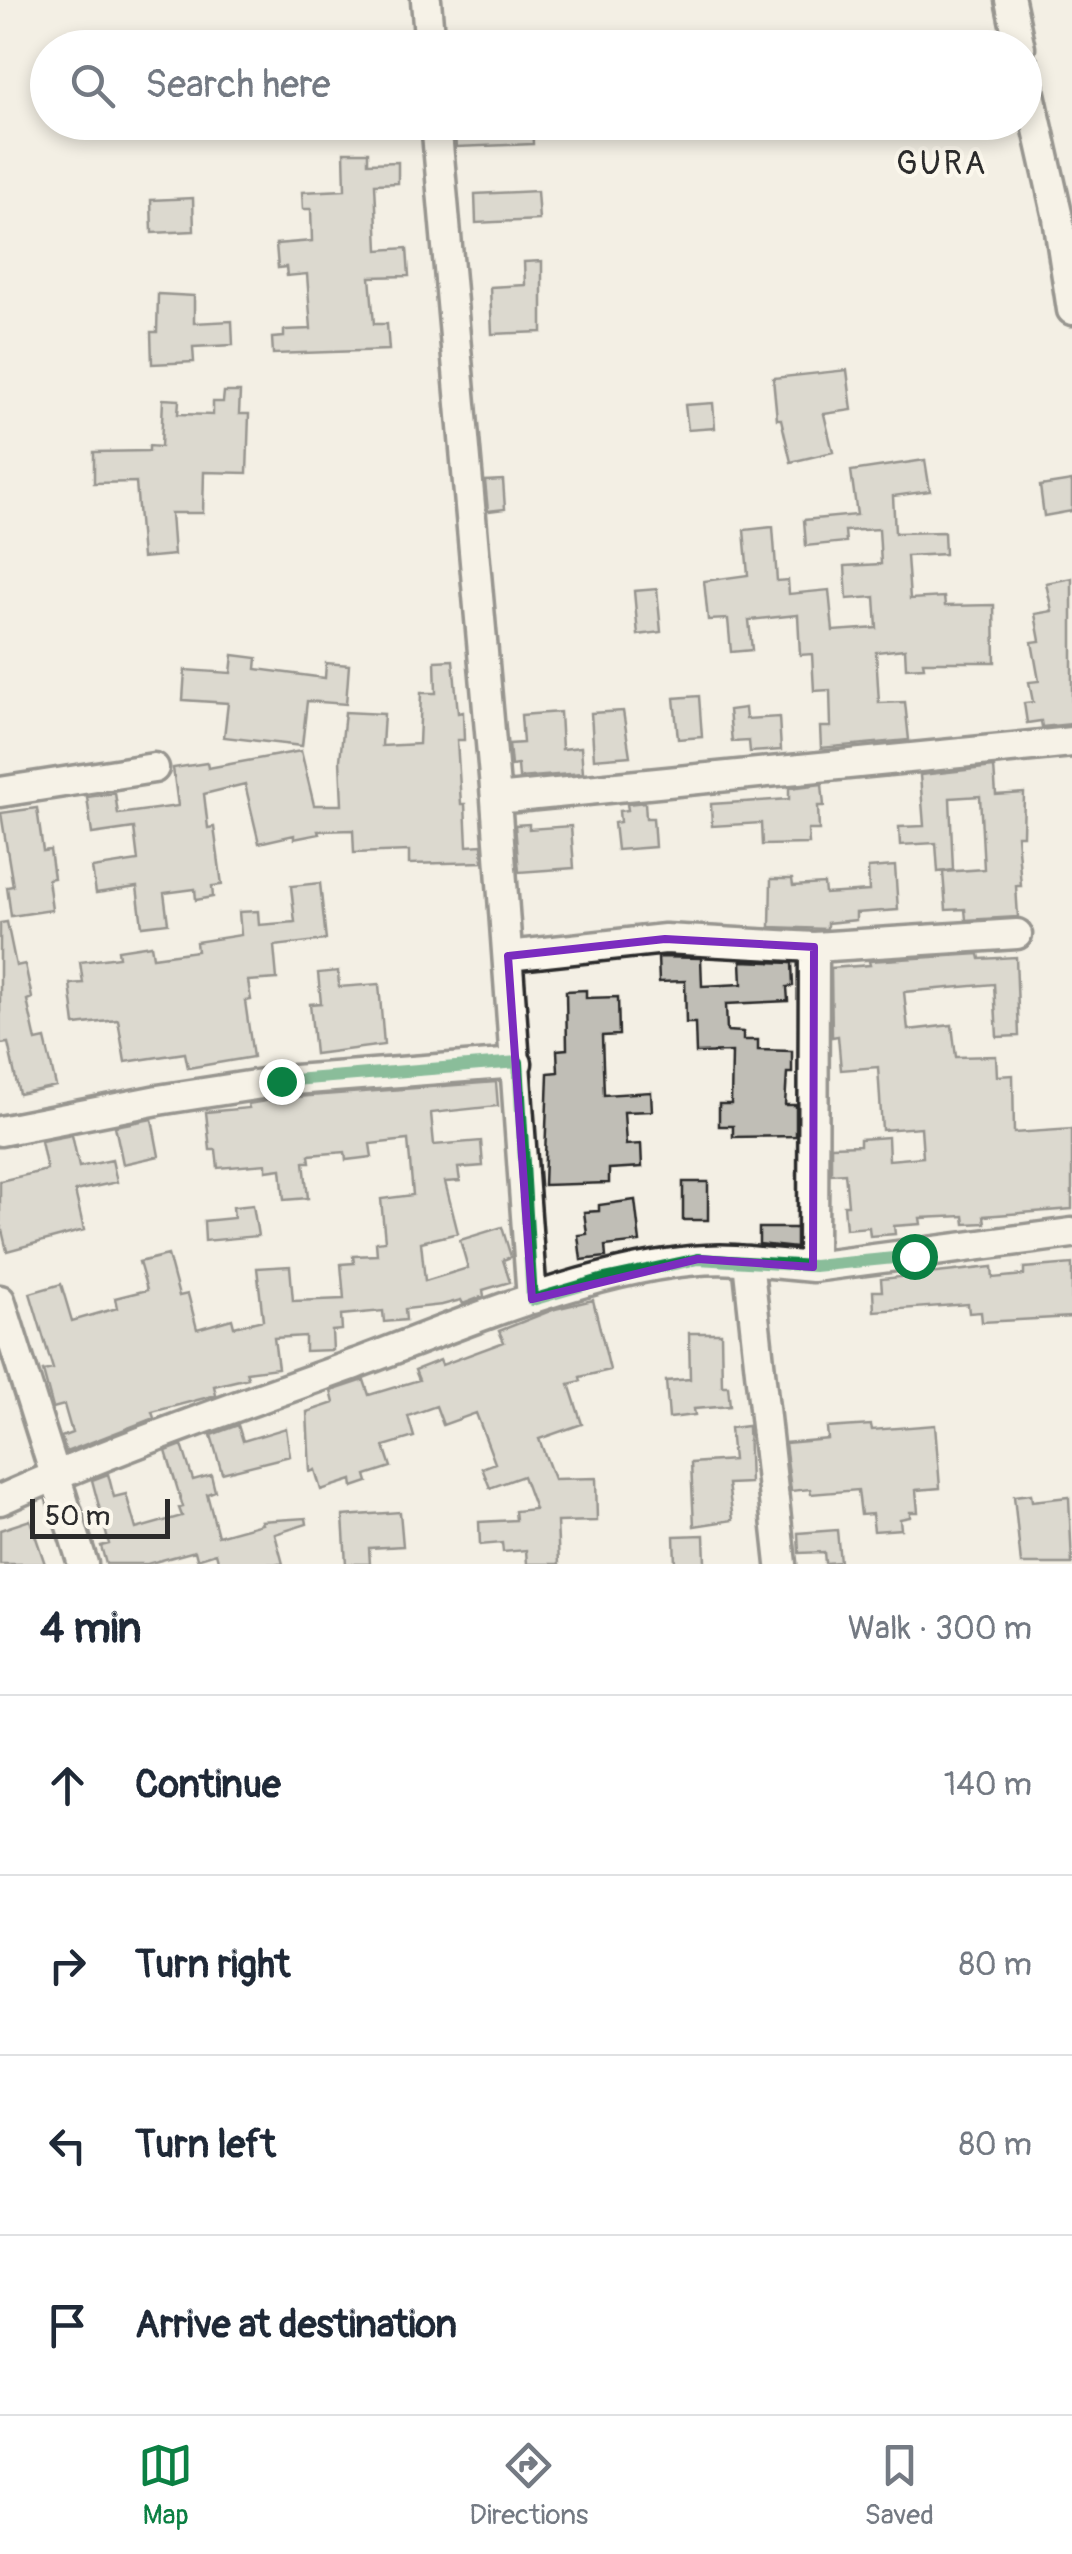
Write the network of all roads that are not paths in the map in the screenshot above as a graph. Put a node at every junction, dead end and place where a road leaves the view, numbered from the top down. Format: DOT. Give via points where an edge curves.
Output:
graph roads {
  1 [pos="426,0"];
  2 [pos="1010,0"];
  3 [pos="428,30"];
  4 [pos="1016,30"];
  5 [pos="438,140"];
  6 [pos="1040,140"];
  7 [pos="1072,310"];
  8 [pos="1072,742"];
  9 [pos="154,768"];
  10 [pos="0,792"];
  11 [pos="496,799"];
  12 [pos="1017,934"];
  13 [pos="814,948"];
  14 [pos="508,956"];
  15 [pos="518,1062"];
  16 [pos="0,1132"];
  17 [pos="1072,1234"];
  18 [pos="748,1261"];
  19 [pos="814,1266"];
  20 [pos="0,1300"];
  21 [pos="532,1300"];
  22 [pos="56,1475"];
  23 [pos="0,1500"];
  24 [pos="84,1564"];
  25 [pos="781,1564"];
  1 -- 3 [label="street"];
  2 -- 4 [label="street"];
  5 -- 11 [label="street"];
  6 -- 7 [label="street"];
  8 -- 11 [label="street"];
  9 -- 10 [label="street"];
  11 -- 14 [label="street"];
  12 -- 13 [label="street"];
  13 -- 14 [label="street" via="665,939"];
  13 -- 19 [label="street"];
  14 -- 15 [label="street"];
  15 -- 16 [label="street" via="281,1081"];
  15 -- 21 [label="street"];
  17 -- 19 [label="street"];
  18 -- 19 [label="street"];
  18 -- 21 [label="street" via="664,1265"];
  18 -- 25 [label="street"];
  20 -- 22 [label="street"];
  21 -- 22 [label="street"];
  22 -- 23 [label="street"];
  22 -- 24 [label="street"];
}
